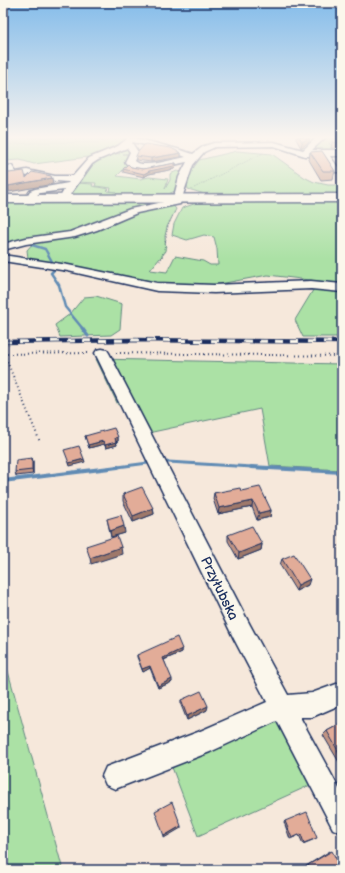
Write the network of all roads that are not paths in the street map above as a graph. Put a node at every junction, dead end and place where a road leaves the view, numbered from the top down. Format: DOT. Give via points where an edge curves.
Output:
graph roads {
  1 [pos="49,178"];
  2 [pos="77,178"];
  3 [pos="185,178"];
  4 [pos="55,179"];
  5 [pos="26,183"];
  6 [pos="73,183"];
  7 [pos="179,198"];
  8 [pos="342,198"];
  9 [pos="3,199"];
  10 [pos="30,199"];
  11 [pos="64,199"];
  12 [pos="3,247"];
  13 [pos="3,258"];
  14 [pos="342,288"];
  15 [pos="102,353"];
  16 [pos="342,692"];
  17 [pos="282,706"];
  18 [pos="115,776"];
  19 [pos="342,820"];
  1 -- 4 [label="street"];
  2 -- 6 [label="street"];
  3 -- 7 [label="street"];
  4 -- 5 [label="street"];
  4 -- 6 [label="street"];
  6 -- 10 [label="street" via="38,190 32,193"];
  6 -- 11 [label="street"];
  7 -- 8 [label="main road"];
  7 -- 11 [label="main road"];
  7 -- 12 [label="street" via="134,211 71,235"];
  9 -- 10 [label="main road"];
  10 -- 11 [label="main road"];
  13 -- 14 [label="street" via="68,268 157,287 214,289 311,285"];
  15 -- 17 [label="street, Przyłubska" via="242,632"];
  16 -- 17 [label="street" via="312,705"];
  17 -- 18 [label="street" via="201,743"];
  17 -- 19 [label="street, Przyłubska"];
}
